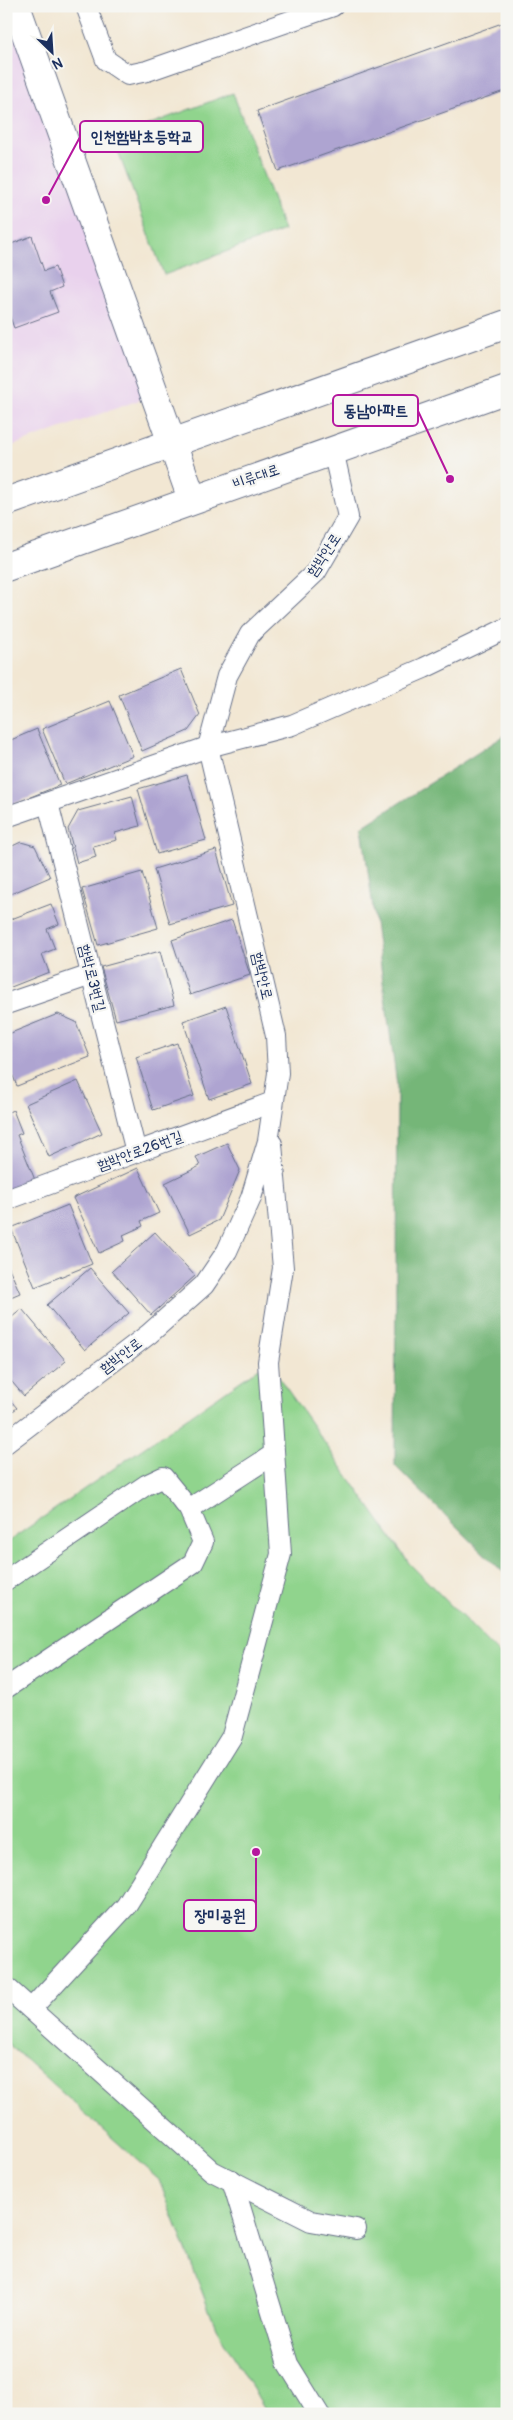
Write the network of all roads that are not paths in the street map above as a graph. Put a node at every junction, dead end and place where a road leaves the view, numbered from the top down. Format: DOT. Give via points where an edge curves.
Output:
graph roads {
  1 [pos="16,6"];
  2 [pos="86,6"];
  3 [pos="332,6"];
  4 [pos="507,324"];
  5 [pos="507,389"];
  6 [pos="173,443"];
  7 [pos="333,450"];
  8 [pos="192,499"];
  9 [pos="6,502"];
  10 [pos="6,567"];
  11 [pos="507,628"];
  12 [pos="208,747"];
  13 [pos="48,803"];
  14 [pos="6,817"];
  15 [pos="91,975"];
  16 [pos="6,1004"];
  17 [pos="273,1102"];
  18 [pos="270,1127"];
  19 [pos="136,1152"];
  20 [pos="6,1200"];
  21 [pos="6,1443"];
  22 [pos="274,1454"];
  23 [pos="189,1509"];
  24 [pos="6,1580"];
  25 [pos="6,1688"];
  26 [pos="6,1987"];
  27 [pos="31,2009"];
  28 [pos="232,2180"];
  29 [pos="356,2229"];
  30 [pos="319,2414"];
  1 -- 6 [label="main road"];
  2 -- 3 [label="lane" via="106,60 128,75"];
  4 -- 6 [label="main road"];
  5 -- 7 [label="main road, 비류대로"];
  6 -- 8 [label="main road"];
  6 -- 9 [label="main road"];
  7 -- 8 [label="main road, 비류대로"];
  7 -- 12 [label="lane, 함박안로" via="348,517 316,572 250,634 227,676"];
  8 -- 10 [label="main road, 비류대로"];
  11 -- 12 [label="lane" via="292,725"];
  12 -- 13 [label="lane"];
  12 -- 17 [label="lane, 함박안로" via="276,1036 278,1073"];
  13 -- 14 [label="lane"];
  13 -- 15 [label="lane, 함박로3번길"];
  15 -- 16 [label="lane"];
  15 -- 19 [label="lane, 함박로3번길"];
  17 -- 18 [label="lane, 함박안로"];
  17 -- 19 [label="lane, 함박안로26번길"];
  18 -- 21 [label="lane, 함박안로" via="251,1198 227,1252 204,1285 149,1334"];
  18 -- 22 [label="lane" via="283,1268 268,1362"];
  19 -- 20 [label="lane, 함박안로26번길"];
  22 -- 23 [label="lane"];
  22 -- 27 [label="lane" via="281,1554 232,1736 126,1906"];
  23 -- 24 [label="lane" via="163,1477 146,1485"];
  23 -- 25 [label="lane" via="203,1542 193,1563"];
  26 -- 27 [label="lane"];
  27 -- 28 [label="lane" via="212,2172"];
  28 -- 29 [label="lane" via="311,2221"];
  28 -- 30 [label="lane" via="288,2364"];
}
